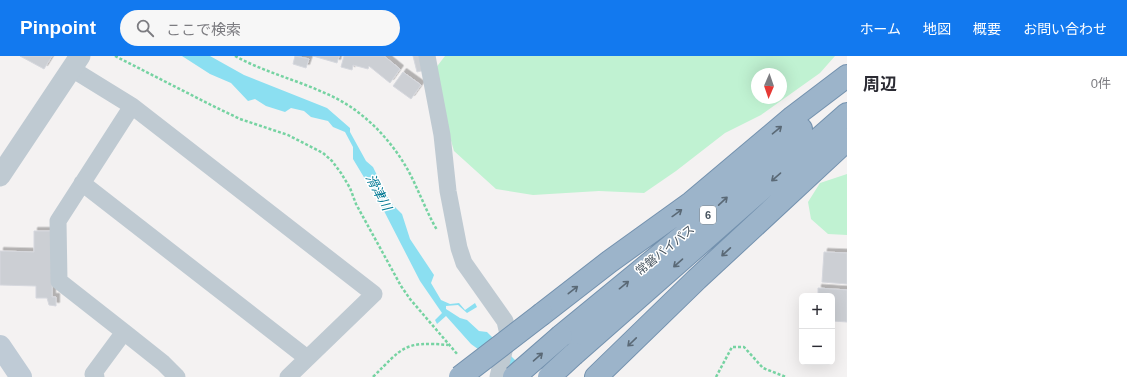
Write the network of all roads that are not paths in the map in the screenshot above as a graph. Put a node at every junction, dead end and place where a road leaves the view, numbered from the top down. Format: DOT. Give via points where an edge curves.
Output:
graph roads {
  1 [pos="427,56"];
  2 [pos="76,62"];
  3 [pos="847,76"];
  4 [pos="847,86"];
  5 [pos="132,106"];
  6 [pos="847,114"];
  7 [pos="847,140"];
  8 [pos="0,176"];
  9 [pos="82,183"];
  10 [pos="124,332"];
  11 [pos="0,346"];
  12 [pos="307,358"];
  13 [pos="461,369"];
  14 [pos="21,377"];
  15 [pos="96,377"];
  16 [pos="177,377"];
  17 [pos="288,377"];
  18 [pos="498,377"];
  19 [pos="514,377"];
  20 [pos="548,377"];
  21 [pos="596,377"];
  1 -- 18 [label="street" via="459,248 464,263 505,321 508,334"];
  2 -- 5 [label="street"];
  2 -- 8 [label="street"];
  13 -- 3 [label="highway, one-way, bridge" via="542,314 691,203 793,117"];
  19 -- 4 [label="highway, 常磐バイパス / 6, one-way, bridge" via="705,218"];
  5 -- 9 [label="street"];
  5 -- 12 [label="street" via="374,294"];
  6 -- 20 [label="highway, 常磐バイパス / 6, one-way, bridge"];
  7 -- 21 [label="highway, one-way"];
  9 -- 10 [label="street" via="58,221 59,282"];
  9 -- 12 [label="street"];
  10 -- 15 [label="street" via="93,374"];
  10 -- 16 [label="street"];
  11 -- 14 [label="main road"];
  12 -- 17 [label="street"];
}
